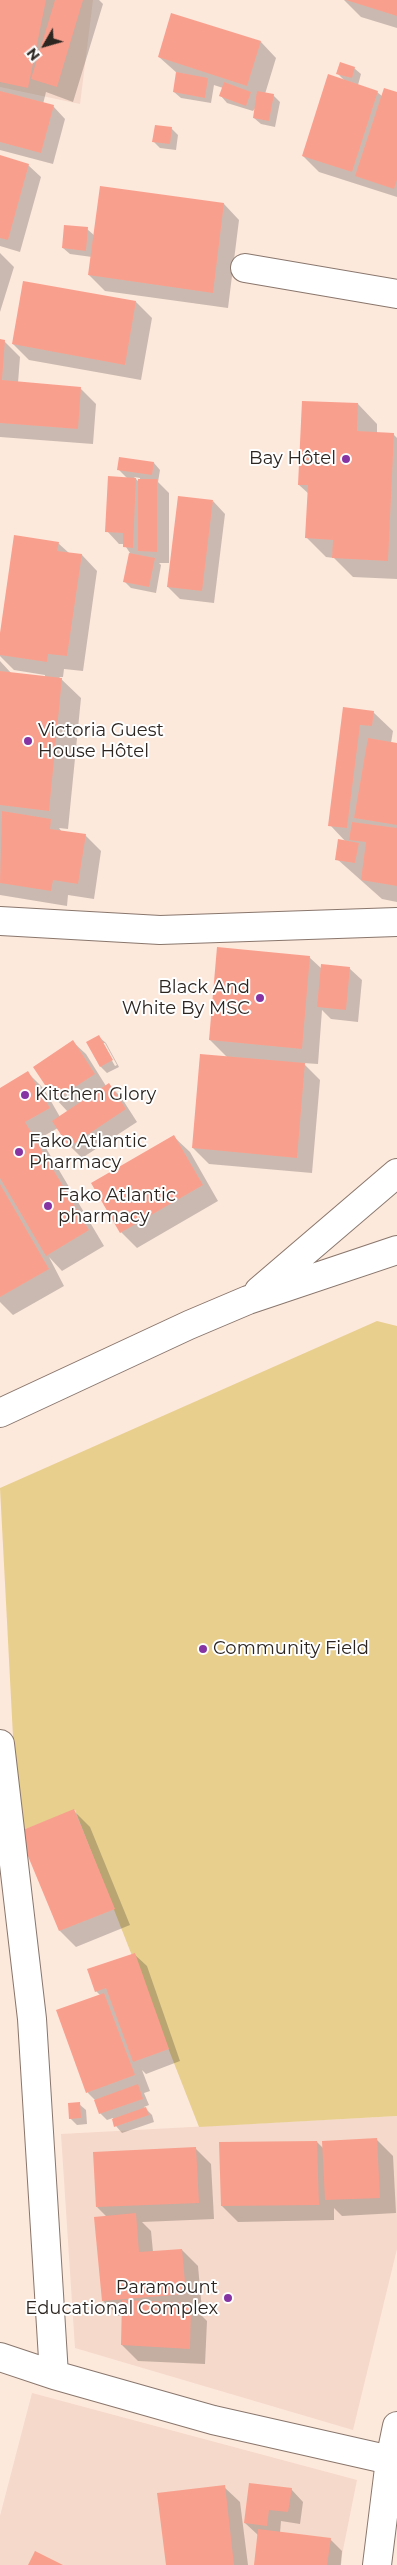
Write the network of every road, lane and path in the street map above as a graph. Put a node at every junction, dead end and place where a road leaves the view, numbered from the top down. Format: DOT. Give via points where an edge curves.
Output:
graph roads {
  1 [pos="245,268"];
  2 [pos="397,294"];
  3 [pos="0,921"];
  4 [pos="397,922"];
  5 [pos="397,1173"];
  6 [pos="397,1250"];
  7 [pos="248,1300"];
  8 [pos="0,1413"];
  9 [pos="0,1744"];
  10 [pos="0,2357"];
  11 [pos="54,2375"];
  12 [pos="397,2426"];
  13 [pos="390,2460"];
  14 [pos="378,2565"];
  1 -- 2 [label="main road"];
  3 -- 4 [label="main road" via="160,930"];
  5 -- 7 [label="main road"];
  6 -- 7 [label="main road"];
  7 -- 8 [label="main road"];
  9 -- 11 [label="main road" via="32,2019"];
  10 -- 11 [label="main road"];
  11 -- 13 [label="main road" via="213,2420"];
  12 -- 13 [label="main road"];
  13 -- 14 [label="main road"];
}
